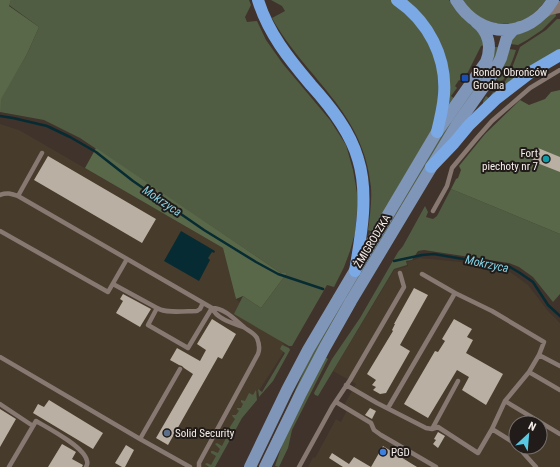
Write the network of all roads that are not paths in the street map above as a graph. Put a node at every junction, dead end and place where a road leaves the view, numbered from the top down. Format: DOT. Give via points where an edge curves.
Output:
graph roads {
  1 [pos="258,0"];
  2 [pos="397,0"];
  3 [pos="456,0"];
  4 [pos="553,0"];
  5 [pos="560,7"];
  6 [pos="544,12"];
  7 [pos="476,22"];
  8 [pos="520,27"];
  9 [pos="560,55"];
  10 [pos="560,70"];
  11 [pos="437,132"];
  12 [pos="42,154"];
  13 [pos="431,167"];
  14 [pos="0,194"];
  15 [pos="18,196"];
  16 [pos="433,211"];
  17 [pos="0,230"];
  18 [pos="127,259"];
  19 [pos="355,271"];
  20 [pos="400,273"];
  21 [pos="422,274"];
  22 [pos="113,284"];
  23 [pos="455,293"];
  24 [pos="204,303"];
  25 [pos="157,308"];
  26 [pos="212,308"];
  27 [pos="539,355"];
  28 [pos="0,357"];
  29 [pos="560,366"];
  30 [pos="180,369"];
  31 [pos="529,372"];
  32 [pos="458,381"];
  33 [pos="346,385"];
  34 [pos="560,390"];
  35 [pos="336,402"];
  36 [pos="505,402"];
  37 [pos="0,404"];
  38 [pos="388,408"];
  39 [pos="33,426"];
  40 [pos="432,429"];
  41 [pos="492,429"];
  42 [pos="560,434"];
  43 [pos="140,439"];
  44 [pos="508,439"];
  45 [pos="525,455"];
  46 [pos="9,467"];
  47 [pos="86,467"];
  48 [pos="190,467"];
  49 [pos="199,467"];
  50 [pos="250,467"];
  51 [pos="265,467"];
  52 [pos="299,467"];
  53 [pos="436,467"];
  54 [pos="536,467"];
  1 -- 19 [label="highway" via="275,37 324,99 347,133 358,159 363,178 364,208"];
  2 -- 11 [label="highway" via="422,22 439,55 444,75 444,95"];
  3 -- 7 [label="main road" via="464,12"];
  4 -- 6 [label="main road"];
  5 -- 6 [label="street"];
  6 -- 8 [label="main road" via="534,21"];
  7 -- 8 [label="main road" via="501,30"];
  7 -- 11 [label="main road, ŻMIGRODZKA" via="490,42 488,57 485,65"];
  8 -- 13 [label="main road, ŻMIGRODZKA" via="507,37 494,72"];
  9 -- 13 [label="highway" via="531,72 496,98"];
  10 -- 16 [label="lane" via="530,88 492,121 452,168 447,186"];
  11 -- 19 [label="main road, ŻMIGRODZKA"];
  12 -- 15 [label="lane"];
  13 -- 51 [label="main road, ŻMIGRODZKA" via="325,347"];
  14 -- 15 [label="lane"];
  15 -- 18 [label="lane"];
  17 -- 22 [label="lane" via="108,292"];
  18 -- 22 [label="lane"];
  18 -- 24 [label="lane"];
  19 -- 50 [label="main road, ŻMIGRODZKA" via="308,350"];
  20 -- 33 [label="lane" via="404,288"];
  21 -- 23 [label="lane"];
  22 -- 25 [label="lane"];
  23 -- 27 [label="lane" via="492,311 544,342"];
  23 -- 38 [label="lane"];
  24 -- 25 [label="lane" via="197,311 161,311"];
  24 -- 26 [label="lane"];
  25 -- 26 [label="lane" via="148,325 188,348"];
  26 -- 49 [label="lane" via="218,308 234,318 255,336 259,351"];
  27 -- 29 [label="lane"];
  27 -- 31 [label="lane"];
  28 -- 43 [label="lane"];
  30 -- 43 [label="lane"];
  31 -- 34 [label="lane"];
  31 -- 36 [label="lane"];
  32 -- 40 [label="lane"];
  33 -- 35 [label="lane"];
  33 -- 38 [label="lane"];
  35 -- 52 [label="lane"];
  35 -- 53 [label="lane" via="371,423 374,430 381,435"];
  36 -- 41 [label="lane"];
  36 -- 42 [label="lane"];
  37 -- 39 [label="lane"];
  38 -- 40 [label="lane"];
  39 -- 46 [label="lane"];
  39 -- 47 [label="lane" via="36,421 68,440 82,452 88,463"];
  40 -- 41 [label="lane" via="438,427 478,453"];
  41 -- 44 [label="lane"];
  43 -- 48 [label="lane"];
  45 -- 54 [label="lane"];
}
